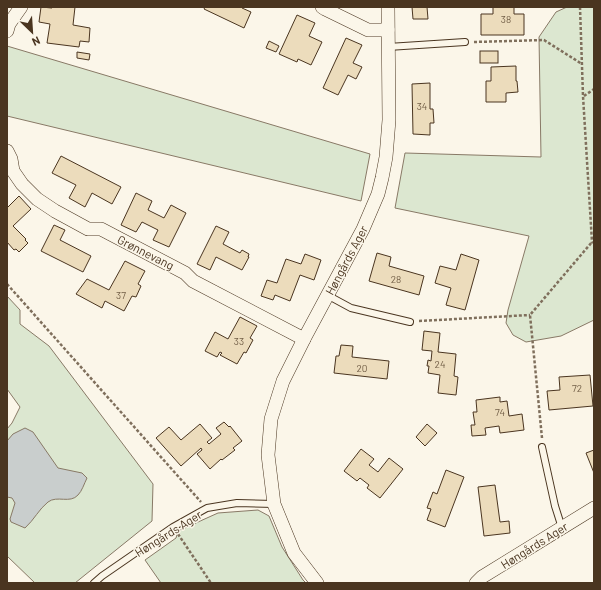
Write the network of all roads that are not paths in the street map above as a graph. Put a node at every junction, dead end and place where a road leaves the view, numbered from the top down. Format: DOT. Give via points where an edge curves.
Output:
graph roads {
  1 [pos="21,7"];
  2 [pos="322,7"];
  3 [pos="388,7"];
  4 [pos="388,30"];
  5 [pos="7,31"];
  6 [pos="465,42"];
  7 [pos="388,47"];
  8 [pos="7,151"];
  9 [pos="328,295"];
  10 [pos="410,322"];
  11 [pos="304,338"];
  12 [pos="542,447"];
  13 [pos="274,504"];
  14 [pos="594,508"];
  15 [pos="562,528"];
  16 [pos="94,583"];
  17 [pos="317,583"];
  18 [pos="476,583"];
  1 -- 5 [label="street"];
  2 -- 4 [label="street" via="368,30"];
  3 -- 4 [label="street, Høngårds Ager"];
  4 -- 7 [label="street, Høngårds Ager"];
  6 -- 7 [label="lane"];
  7 -- 9 [label="street, Høngårds Ager" via="389,120 381,183 364,229"];
  8 -- 11 [label="street, Grønnevang" via="13,171 22,184 37,199 55,211 88,229 101,229 185,273 193,281"];
  9 -- 10 [label="lane" via="351,308"];
  9 -- 11 [label="street, Høngårds Ager"];
  11 -- 13 [label="street, Høngårds Ager" via="283,381 271,419 268,455"];
  12 -- 15 [label="lane"];
  13 -- 16 [label="lane, Høngårds Ager" via="237,503 207,508 173,527"];
  13 -- 17 [label="street, Høngårds Ager" via="294,553"];
  14 -- 15 [label="street, Høngårds Ager"];
  15 -- 18 [label="street, Høngårds Ager"];
}
